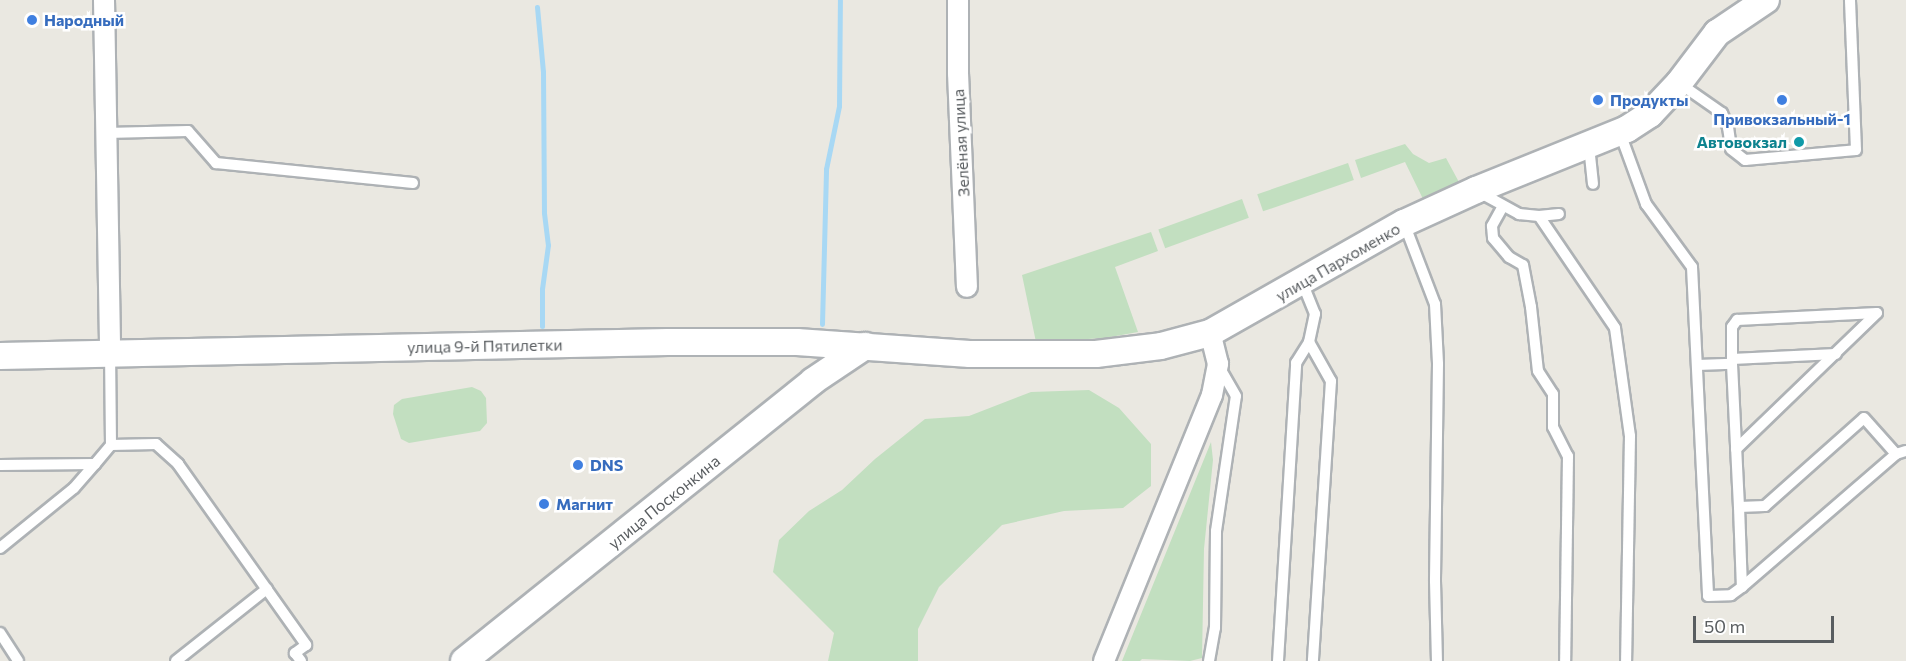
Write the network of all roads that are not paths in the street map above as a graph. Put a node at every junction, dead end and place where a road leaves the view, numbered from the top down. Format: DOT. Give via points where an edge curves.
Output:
graph roads {
  1 [pos="104,0"];
  2 [pos="958,0"];
  3 [pos="1734,0"];
  4 [pos="1766,0"];
  5 [pos="1850,0"];
  6 [pos="1717,33"];
  7 [pos="1679,84"];
  8 [pos="106,133"];
  9 [pos="1620,133"];
  10 [pos="1589,146"];
  11 [pos="413,183"];
  12 [pos="1593,184"];
  13 [pos="1476,190"];
  14 [pos="1503,206"];
  15 [pos="1559,214"];
  16 [pos="1539,216"];
  17 [pos="1404,223"];
  18 [pos="1302,282"];
  19 [pos="967,287"];
  20 [pos="1210,333"];
  21 [pos="1309,342"];
  22 [pos="865,346"];
  23 [pos="110,352"];
  24 [pos="970,354"];
  25 [pos="1836,354"];
  26 [pos="0,356"];
  27 [pos="1732,361"];
  28 [pos="1218,364"];
  29 [pos="1697,365"];
  30 [pos="111,444"];
  31 [pos="1736,449"];
  32 [pos="1901,453"];
  33 [pos="95,464"];
  34 [pos="0,465"];
  35 [pos="1739,507"];
  36 [pos="0,548"];
  37 [pos="1742,587"];
  38 [pos="267,589"];
  39 [pos="0,633"];
  40 [pos="473,658"];
  41 [pos="18,661"];
  42 [pos="176,661"];
  43 [pos="301,661"];
  44 [pos="1104,661"];
  45 [pos="1209,661"];
  46 [pos="1278,661"];
  47 [pos="1313,661"];
  48 [pos="1437,661"];
  49 [pos="1565,661"];
  50 [pos="1626,661"];
  1 -- 8 [label="street"];
  2 -- 19 [label="street, Зелёная улица"];
  3 -- 6 [label="street"];
  4 -- 6 [label="street"];
  5 -- 7 [label="lane" via="1856,150 1745,160 1731,148 1722,113"];
  6 -- 7 [label="street, улица Пархоменко"];
  7 -- 9 [label="street, улица Пархоменко" via="1650,114"];
  8 -- 11 [label="lane" via="188,131 216,163"];
  8 -- 23 [label="street"];
  9 -- 10 [label="street, улица Пархоменко"];
  9 -- 29 [label="lane" via="1646,204 1692,267"];
  10 -- 12 [label="lane"];
  10 -- 13 [label="street, улица Пархоменко"];
  13 -- 14 [label="lane"];
  13 -- 17 [label="street, улица Пархоменко"];
  14 -- 16 [label="lane" via="1519,214"];
  14 -- 49 [label="lane" via="1492,226 1493,238 1509,257 1523,265 1538,371 1553,394 1553,427 1568,456"];
  15 -- 16 [label="lane"];
  16 -- 50 [label="lane" via="1615,328 1630,436"];
  17 -- 18 [label="street, улица Пархоменко"];
  17 -- 48 [label="lane" via="1435,304"];
  18 -- 20 [label="street, улица Пархоменко"];
  18 -- 21 [label="lane" via="1315,314"];
  20 -- 24 [label="street, улица Пархоменко" via="1126,352"];
  20 -- 28 [label="street"];
  21 -- 46 [label="lane" via="1296,363"];
  21 -- 47 [label="lane" via="1330,381"];
  22 -- 23 [label="street, улица 9-й Пятилетки" via="668,342"];
  22 -- 24 [label="street, улица 9-й Пятилетки"];
  22 -- 40 [label="street, улица Посконкина" via="813,381"];
  23 -- 26 [label="street, улица 9-й Пятилетки"];
  23 -- 30 [label="lane"];
  25 -- 27 [label="lane"];
  25 -- 27 [label="lane" via="1877,313 1737,320 1732,327"];
  25 -- 31 [label="lane"];
  27 -- 29 [label="lane"];
  27 -- 31 [label="lane"];
  28 -- 44 [label="street" via="1212,395"];
  28 -- 45 [label="lane" via="1236,396 1216,531 1215,628"];
  29 -- 37 [label="lane" via="1708,596 1731,595"];
  30 -- 33 [label="lane"];
  30 -- 38 [label="lane" via="156,444 178,464"];
  31 -- 35 [label="lane"];
  32 -- 35 [label="lane" via="1864,417 1765,506"];
  32 -- 37 [label="lane"];
  33 -- 34 [label="lane"];
  33 -- 36 [label="lane" via="74,488"];
  35 -- 37 [label="lane"];
  38 -- 42 [label="lane"];
  38 -- 43 [label="lane" via="306,645 295,653"];
  39 -- 41 [label="lane"];
}
